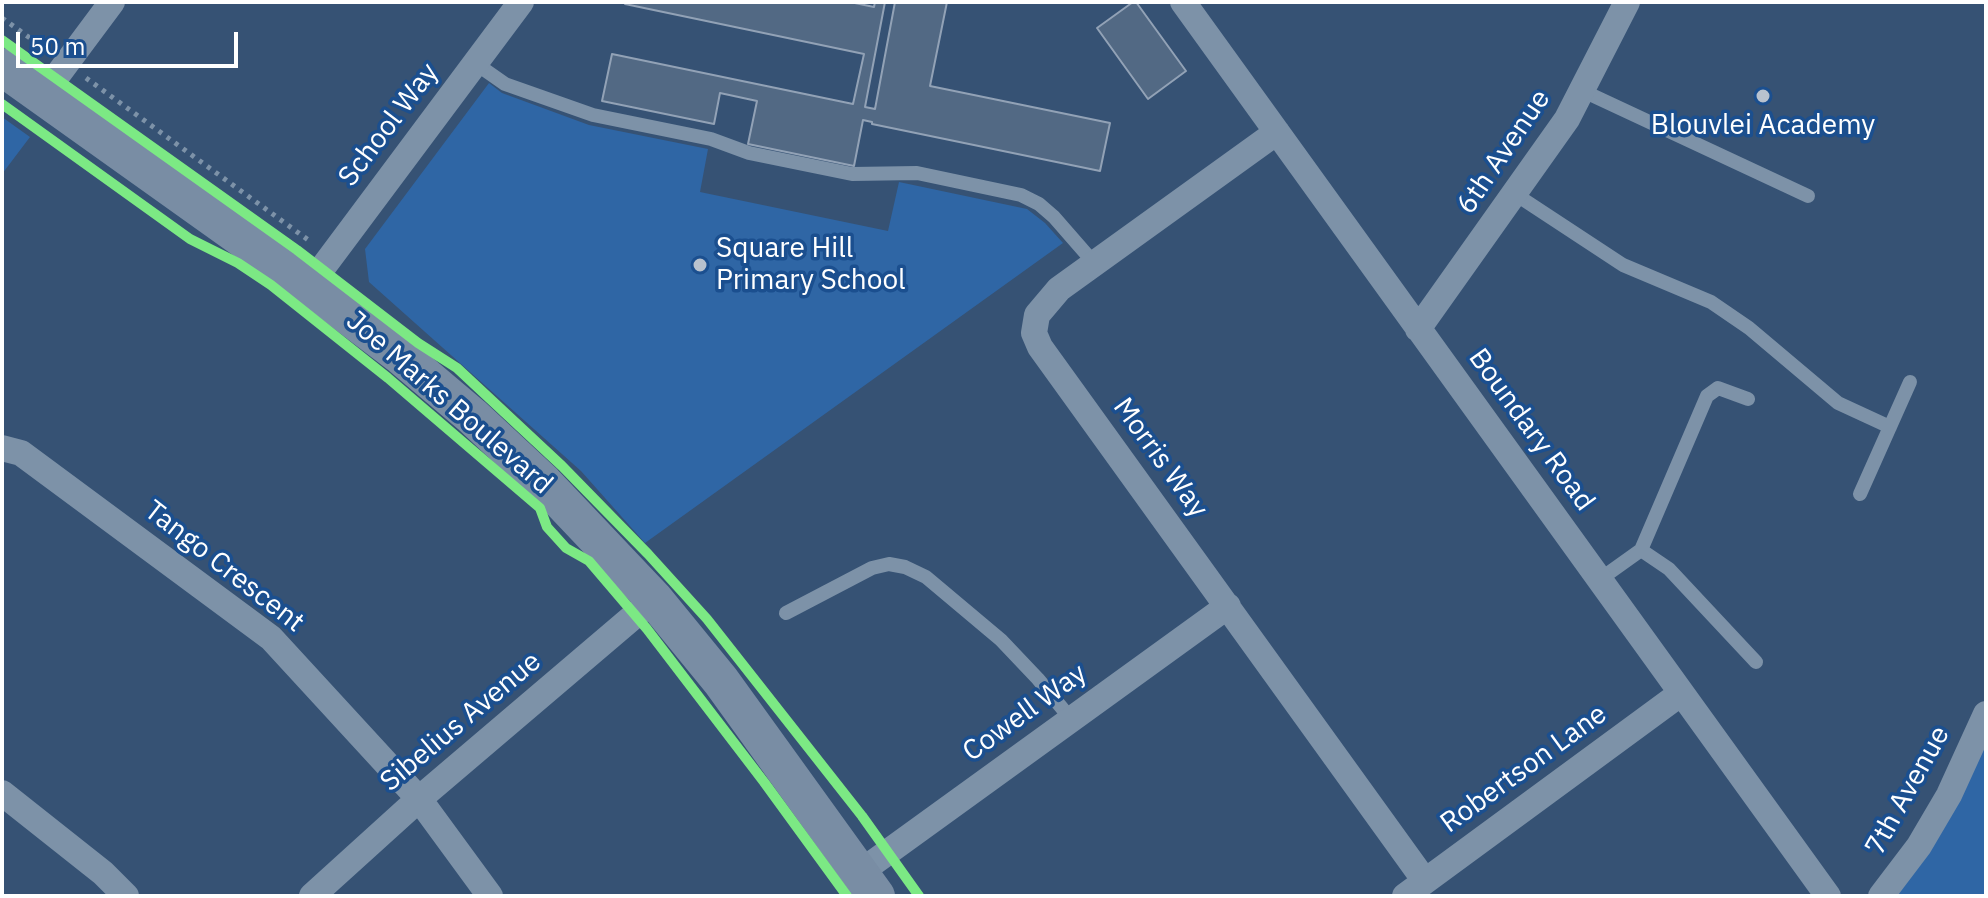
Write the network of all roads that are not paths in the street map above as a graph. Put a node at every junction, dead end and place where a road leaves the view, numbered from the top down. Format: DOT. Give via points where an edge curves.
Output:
graph roads {
  1 [pos="112,2"];
  2 [pos="521,2"];
  3 [pos="1183,2"];
  4 [pos="1627,2"];
  5 [pos="475,63"];
  6 [pos="2,67"];
  7 [pos="1583,91"];
  8 [pos="42,96"];
  9 [pos="1277,132"];
  10 [pos="1515,194"];
  11 [pos="1808,196"];
  12 [pos="1095,264"];
  13 [pos="309,286"];
  14 [pos="1418,329"];
  15 [pos="1910,382"];
  16 [pos="1748,399"];
  17 [pos="1890,427"];
  18 [pos="2,448"];
  19 [pos="1860,494"];
  20 [pos="1641,550"];
  21 [pos="1599,580"];
  22 [pos="654,599"];
  23 [pos="1228,606"];
  24 [pos="786,613"];
  25 [pos="1756,662"];
  26 [pos="1680,694"];
  27 [pos="1986,714"];
  28 [pos="1071,719"];
  29 [pos="2,793"];
  30 [pos="419,799"];
  31 [pos="867,884"];
  32 [pos="1415,889"];
  33 [pos="126,896"];
  34 [pos="312,896"];
  35 [pos="490,896"];
  36 [pos="1828,896"];
  37 [pos="1881,896"];
  1 -- 8 [label="street"];
  2 -- 5 [label="street, School Way"];
  3 -- 9 [label="street, Boundary Road"];
  4 -- 7 [label="street, 6th Avenue"];
  5 -- 12 [label="lane" via="505,84 593,115 708,138 749,153 852,174 917,173 1021,195 1054,217"];
  5 -- 13 [label="street, School Way"];
  6 -- 8 [label="main road, Joe Marks Boulevard"];
  7 -- 10 [label="street, 6th Avenue"];
  7 -- 11 [label="lane"];
  8 -- 13 [label="main road, Joe Marks Boulevard"];
  9 -- 12 [label="street, Morris Way"];
  9 -- 14 [label="street, Boundary Road"];
  10 -- 14 [label="street, 6th Avenue"];
  10 -- 17 [label="lane" via="1623,265 1711,302 1838,403"];
  12 -- 23 [label="street, Morris Way" via="1050,298 1037,315 1036,340"];
  13 -- 22 [label="main road, Joe Marks Boulevard" via="482,425"];
  14 -- 21 [label="street, Boundary Road"];
  15 -- 17 [label="lane"];
  16 -- 20 [label="lane" via="1718,388 1707,396"];
  17 -- 19 [label="lane"];
  18 -- 30 [label="street, Tango Crescent" via="21,453 271,638"];
  20 -- 21 [label="lane"];
  20 -- 25 [label="lane" via="1669,569"];
  21 -- 26 [label="street, Boundary Road"];
  22 -- 30 [label="street, Sibelius Avenue"];
  22 -- 31 [label="main road, Joe Marks Boulevard" via="721,681"];
  23 -- 28 [label="street, Cowell Way"];
  23 -- 32 [label="street, Morris Way"];
  24 -- 28 [label="lane" via="872,568 905,567 926,577 1001,640"];
  26 -- 32 [label="street, Robertson Lane"];
  26 -- 36 [label="street, Boundary Road"];
  27 -- 37 [label="street, 7th Avenue" via="1949,795"];
  28 -- 31 [label="street, Cowell Way"];
  29 -- 33 [label="street"];
  30 -- 34 [label="street, Sibelius Avenue"];
  30 -- 35 [label="street, Tango Crescent"];
}
